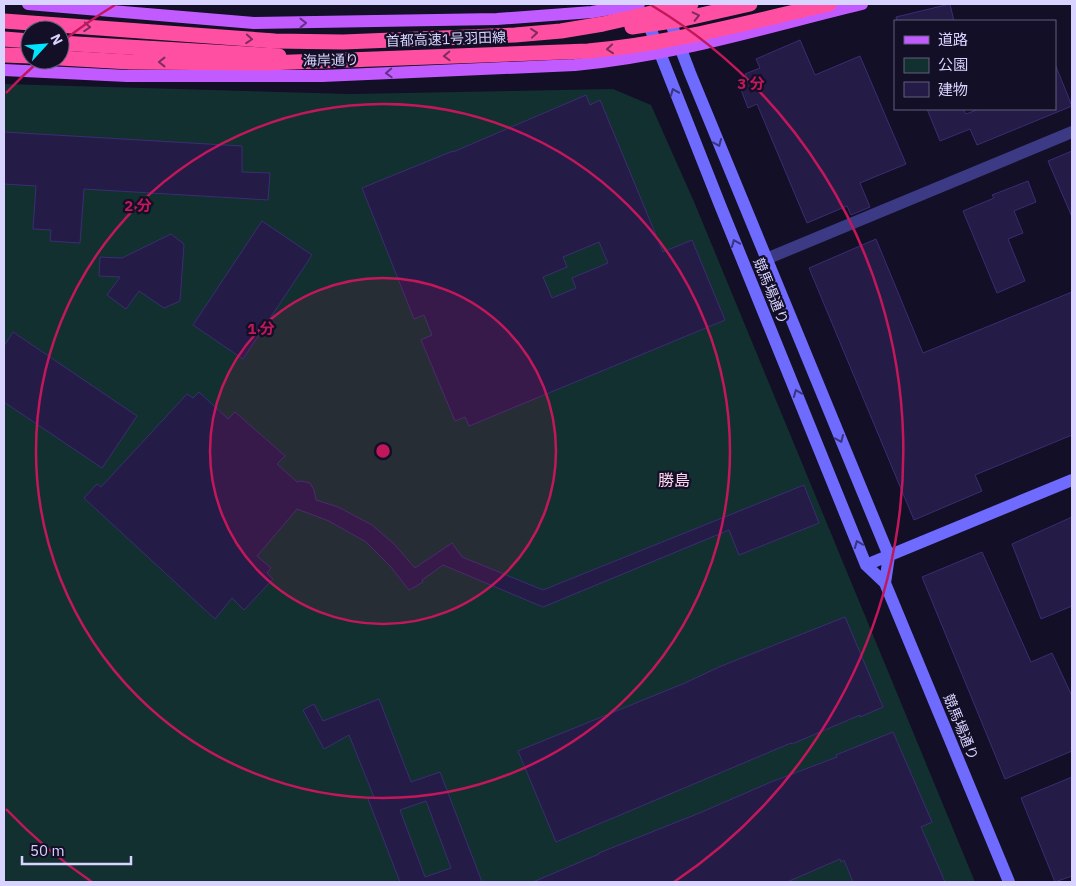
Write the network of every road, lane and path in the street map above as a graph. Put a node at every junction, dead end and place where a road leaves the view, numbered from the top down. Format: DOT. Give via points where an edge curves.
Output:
graph roads {
  1 [pos="28,4"];
  2 [pos="640,4"];
  3 [pos="663,4"];
  4 [pos="691,4"];
  5 [pos="750,4"];
  6 [pos="829,4"];
  7 [pos="862,4"];
  8 [pos="4,21"];
  9 [pos="561,30"];
  10 [pos="4,39"];
  11 [pos="20,40"];
  12 [pos="70,44"];
  13 [pos="681,49"];
  14 [pos="659,53"];
  15 [pos="4,55"];
  16 [pos="20,56"];
  17 [pos="345,58"];
  18 [pos="70,59"];
  19 [pos="4,70"];
  20 [pos="1072,132"];
  21 [pos="766,259"];
  22 [pos="1072,480"];
  23 [pos="889,556"];
  24 [pos="866,565"];
  25 [pos="885,582"];
  26 [pos="1009,882"];
  1 -- 2 [label="main road, one-way" via="254,23 496,19 592,12"];
  2 -- 14 [label="street, 競馬場通り"];
  3 -- 13 [label="street, 競馬場通り"];
  4 -- 9 [label="highway, 首都高速1号羽田線, bridge"];
  9 -- 5 [label="highway, one-way, bridge" via="619,29"];
  6 -- 17 [label="highway, 首都高速1号羽田線, one-way, bridge" via="624,48"];
  7 -- 13 [label="main road, 海岸通り"];
  8 -- 9 [label="highway, 首都高速1号羽田線, one-way, bridge" via="334,42 515,35"];
  10 -- 11 [label="highway"];
  12 -- 17 [label="highway, bridge"];
  13 -- 14 [label="main road, 海岸通り"];
  13 -- 21 [label="street, 競馬場通り, one-way"];
  14 -- 19 [label="main road, 海岸通り, one-way" via="575,65 342,76 127,76"];
  24 -- 14 [label="street, 競馬場通り, one-way"];
  15 -- 16 [label="highway"];
  17 -- 18 [label="highway, 首都高速1号羽田線, one-way, bridge" via="256,63"];
  20 -- 21 [label="street"];
  21 -- 23 [label="street, 競馬場通り, one-way"];
  22 -- 23 [label="street"];
  23 -- 24 [label="street"];
  23 -- 25 [label="street"];
  24 -- 25 [label="street, 競馬場通り"];
  25 -- 26 [label="street, 競馬場通り"];
}
